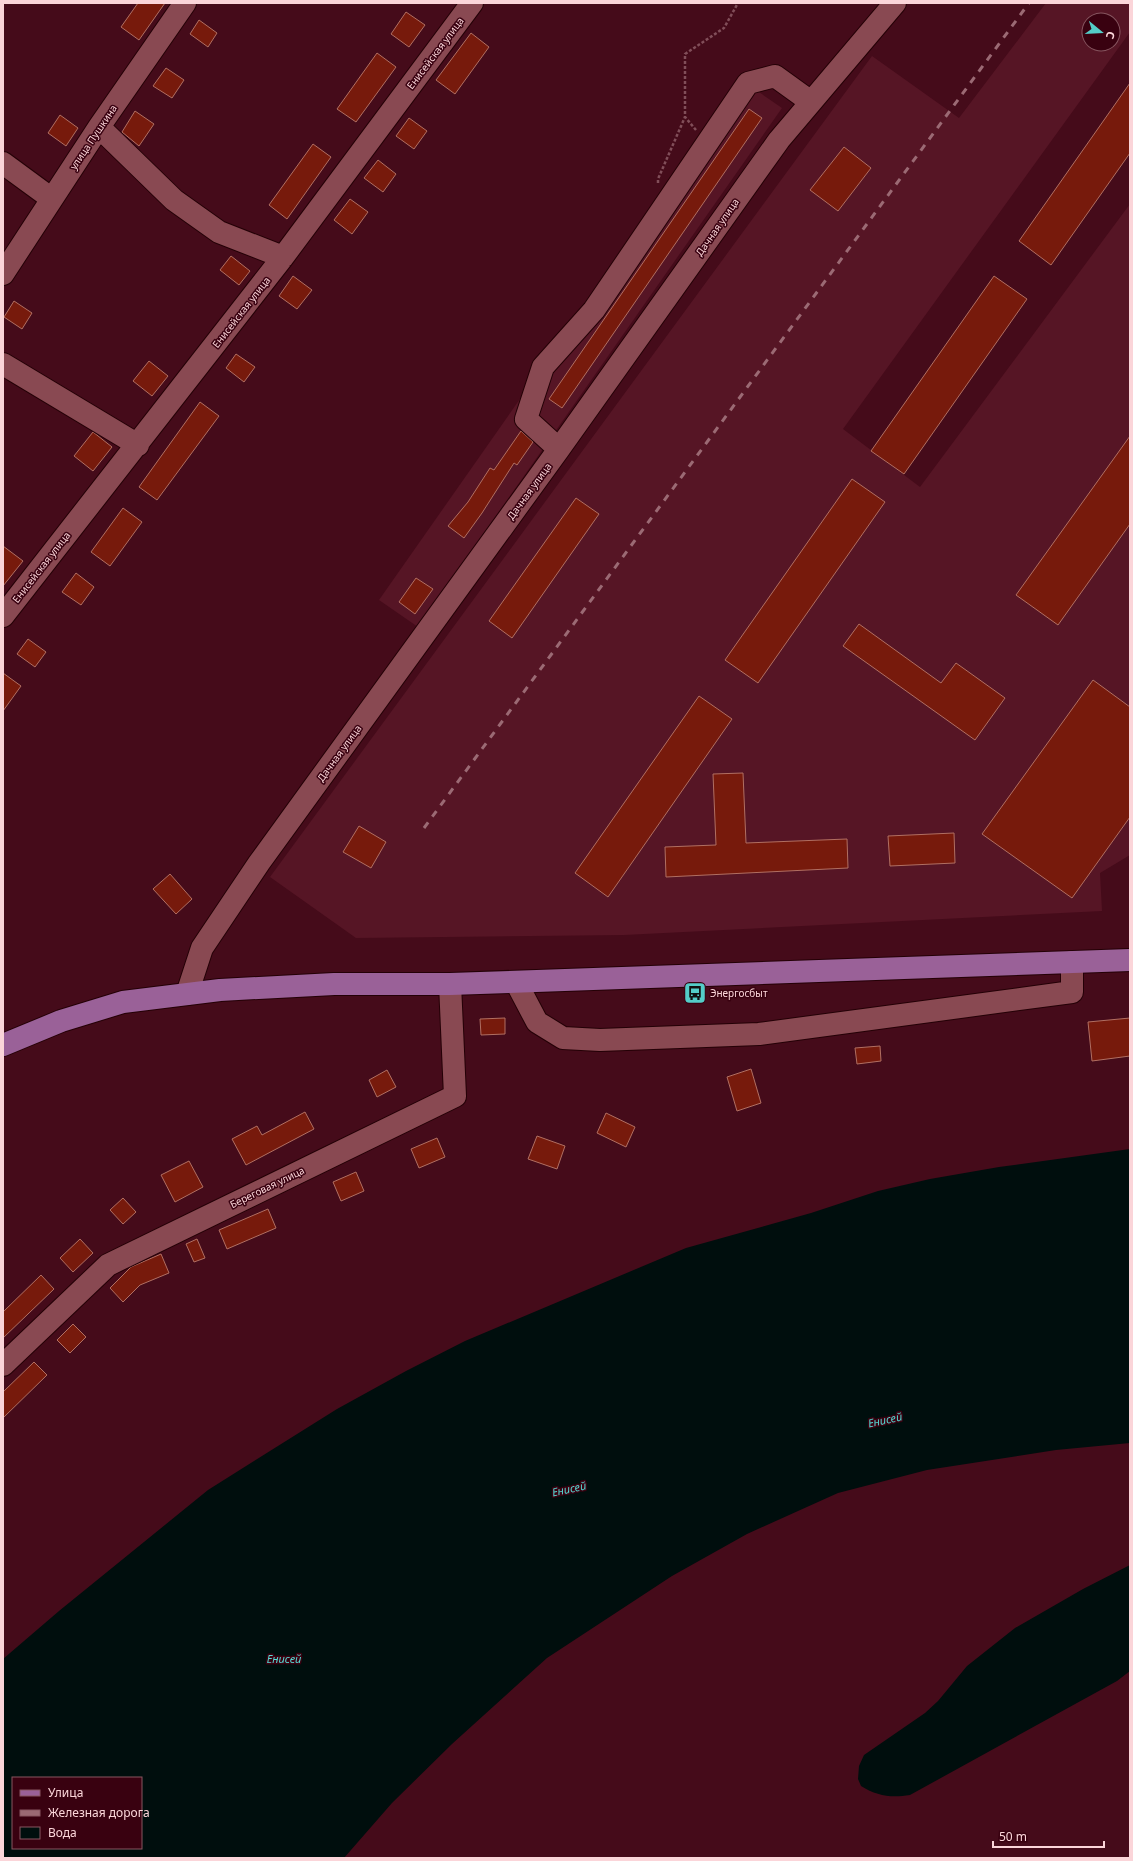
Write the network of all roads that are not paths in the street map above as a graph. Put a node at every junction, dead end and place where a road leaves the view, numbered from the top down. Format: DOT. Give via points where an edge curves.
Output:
graph roads {
  1 [pos="185,3"];
  2 [pos="472,3"];
  3 [pos="895,3"];
  4 [pos="811,102"];
  5 [pos="99,127"];
  6 [pos="3,163"];
  7 [pos="52,199"];
  8 [pos="283,257"];
  9 [pos="3,274"];
  10 [pos="3,364"];
  11 [pos="138,445"];
  12 [pos="559,449"];
  13 [pos="10,591"];
  14 [pos="3,616"];
  15 [pos="1130,960"];
  16 [pos="1072,962"];
  17 [pos="516,982"];
  18 [pos="450,984"];
  19 [pos="188,994"];
  20 [pos="3,1045"];
  21 [pos="3,1365"];
  1 -- 5 [label="street, улица Пушкина"];
  2 -- 8 [label="street, Енисейская улица"];
  3 -- 4 [label="street, Дачная улица"];
  4 -- 12 [label="street, Дачная улица" via="779,140"];
  4 -- 12 [label="street" via="775,76 748,83 594,310 543,367 526,419"];
  5 -- 7 [label="street, улица Пушкина"];
  5 -- 8 [label="street" via="174,200 219,232"];
  6 -- 7 [label="street"];
  7 -- 9 [label="street, улица Пушкина"];
  8 -- 11 [label="street, Енисейская улица"];
  10 -- 11 [label="street"];
  11 -- 13 [label="street, Енисейская улица"];
  12 -- 19 [label="street, Дачная улица" via="223,916 202,948"];
  13 -- 14 [label="street, Енисейская улица"];
  15 -- 16 [label="main road"];
  16 -- 17 [label="main road"];
  16 -- 17 [label="street" via="1072,992 751,1035 600,1040 563,1038 537,1022"];
  17 -- 18 [label="main road"];
  18 -- 19 [label="main road" via="266,987"];
  18 -- 21 [label="street, Береговая улица" via="456,1096 108,1265"];
  19 -- 20 [label="main road" via="123,1002 61,1021"];
}
